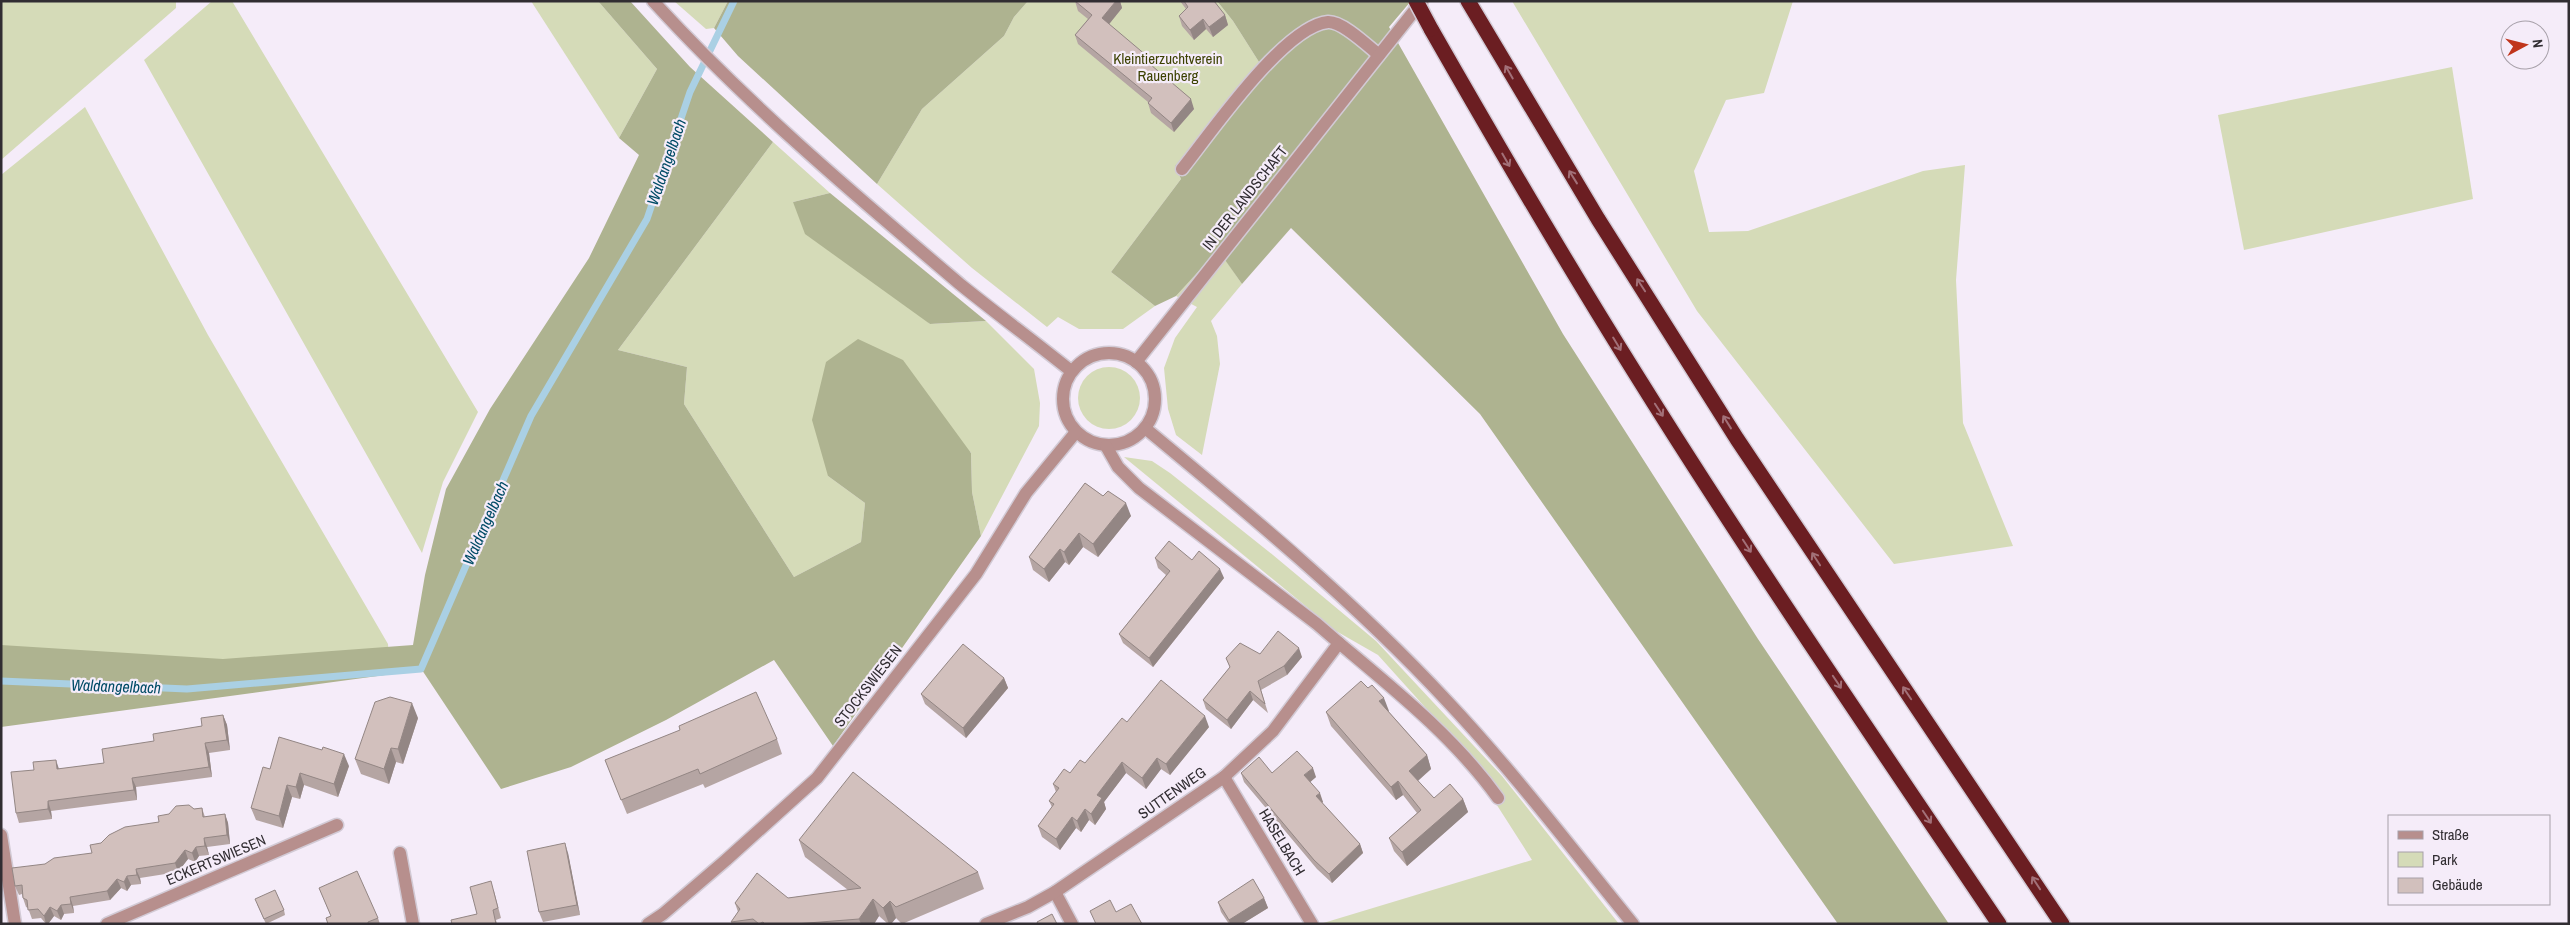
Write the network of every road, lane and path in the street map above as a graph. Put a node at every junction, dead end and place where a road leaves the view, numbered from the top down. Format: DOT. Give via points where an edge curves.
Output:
graph roads {
  1 [pos="652,1"];
  2 [pos="1416,1"];
  3 [pos="1422,1"];
  4 [pos="1469,4"];
  5 [pos="1379,55"];
  6 [pos="1182,168"];
  7 [pos="1136,362"];
  8 [pos="1071,372"];
  9 [pos="1145,428"];
  10 [pos="1076,432"];
  11 [pos="1106,446"];
  12 [pos="1339,643"];
  13 [pos="1224,777"];
  14 [pos="1498,798"];
  15 [pos="337,825"];
  16 [pos="1,835"];
  17 [pos="400,853"];
  18 [pos="1055,892"];
  19 [pos="665,919"];
  20 [pos="15,924"];
  21 [pos="108,924"];
  22 [pos="413,924"];
  23 [pos="648,924"];
  24 [pos="986,924"];
  25 [pos="1072,924"];
  26 [pos="1312,924"];
  27 [pos="1633,924"];
  28 [pos="1999,924"];
  29 [pos="2062,924"];
  1 -- 8 [label="street" via="808,152 963,286"];
  2 -- 28 [label="highway, one-way, bridge" via="1524,191 1632,369"];
  3 -- 5 [label="street, IN DER LANDSCHAFT"];
  29 -- 4 [label="highway, one-way" via="1737,439 1588,203"];
  5 -- 6 [label="street" via="1345,29 1330,22 1313,26 1278,51"];
  5 -- 7 [label="street, IN DER LANDSCHAFT"];
  7 -- 8 [label="street" via="1113,352 1097,354 1082,360"];
  7 -- 9 [label="street" via="1151,379 1155,395 1154,411"];
  8 -- 10 [label="street" via="1062,396 1068,422"];
  9 -- 11 [label="street" via="1122,444"];
  9 -- 27 [label="street" via="1357,610 1447,700 1511,773"];
  10 -- 11 [label="street" via="1084,439"];
  10 -- 19 [label="street, STOCKSWIESEN" via="1026,493 976,574 817,778"];
  11 -- 12 [label="street" via="1118,467 1139,488"];
  12 -- 13 [label="street, SUTTENWEG" via="1273,730"];
  12 -- 14 [label="street" via="1402,696 1481,774"];
  13 -- 18 [label="street, SUTTENWEG"];
  13 -- 26 [label="street, HASELBACH"];
  15 -- 21 [label="street, ECKERTSWIESEN"];
  16 -- 20 [label="street"];
  17 -- 22 [label="street"];
  18 -- 24 [label="street, SUTTENWEG"];
  18 -- 25 [label="street"];
  19 -- 23 [label="street, STOCKSWIESEN"];
}
